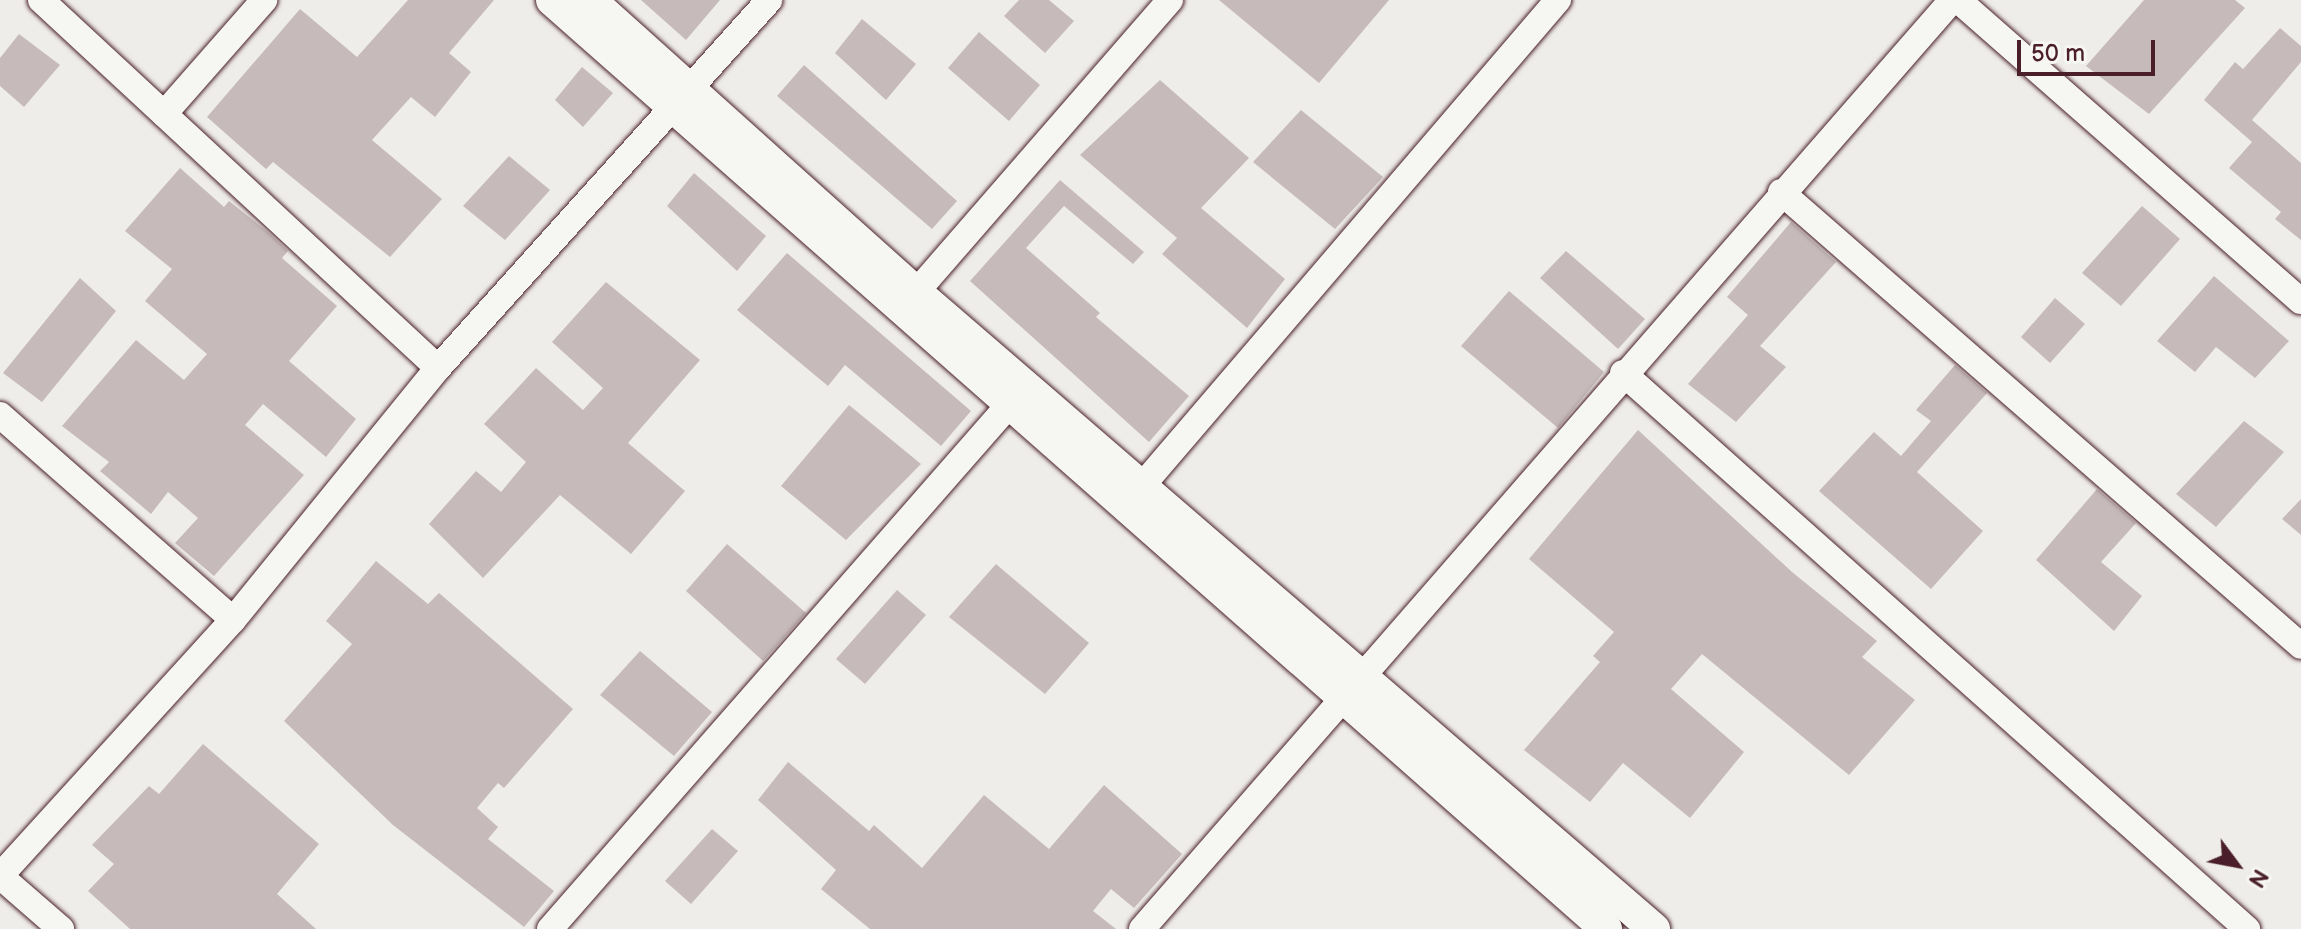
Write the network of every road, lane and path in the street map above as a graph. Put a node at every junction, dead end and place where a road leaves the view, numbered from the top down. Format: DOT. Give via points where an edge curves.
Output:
graph roads {
  1 [pos="41,0"];
  2 [pos="264,0"];
  3 [pos="552,0"];
  4 [pos="590,0"];
  5 [pos="769,0"];
  6 [pos="1170,0"];
  7 [pos="1558,0"];
  8 [pos="1952,0"];
  9 [pos="1958,0"];
  10 [pos="682,100"];
  11 [pos="164,114"];
  12 [pos="1781,192"];
  13 [pos="909,301"];
  14 [pos="2301,301"];
  15 [pos="438,368"];
  16 [pos="1623,373"];
  17 [pos="1017,395"];
  18 [pos="0,415"];
  19 [pos="1133,496"];
  20 [pos="233,620"];
  21 [pos="2301,646"];
  22 [pos="1353,686"];
  23 [pos="0,876"];
  24 [pos="1614,921"];
  25 [pos="61,929"];
  26 [pos="550,929"];
  27 [pos="1142,929"];
  28 [pos="1654,929"];
  29 [pos="2247,929"];
  1 -- 11 [label="street"];
  2 -- 11 [label="street"];
  3 -- 10 [label="main road"];
  4 -- 10 [label="main road"];
  5 -- 10 [label="street"];
  6 -- 13 [label="street"];
  7 -- 19 [label="street"];
  8 -- 12 [label="street"];
  9 -- 14 [label="street"];
  10 -- 13 [label="main road"];
  10 -- 15 [label="street"];
  11 -- 15 [label="street"];
  12 -- 16 [label="street"];
  12 -- 21 [label="street"];
  13 -- 17 [label="main road"];
  15 -- 20 [label="street"];
  16 -- 22 [label="street"];
  16 -- 29 [label="street"];
  17 -- 19 [label="main road"];
  17 -- 26 [label="street"];
  18 -- 20 [label="street"];
  19 -- 22 [label="main road"];
  20 -- 23 [label="street"];
  22 -- 24 [label="main road"];
  22 -- 27 [label="street"];
  23 -- 25 [label="street"];
  24 -- 28 [label="main road"];
}
